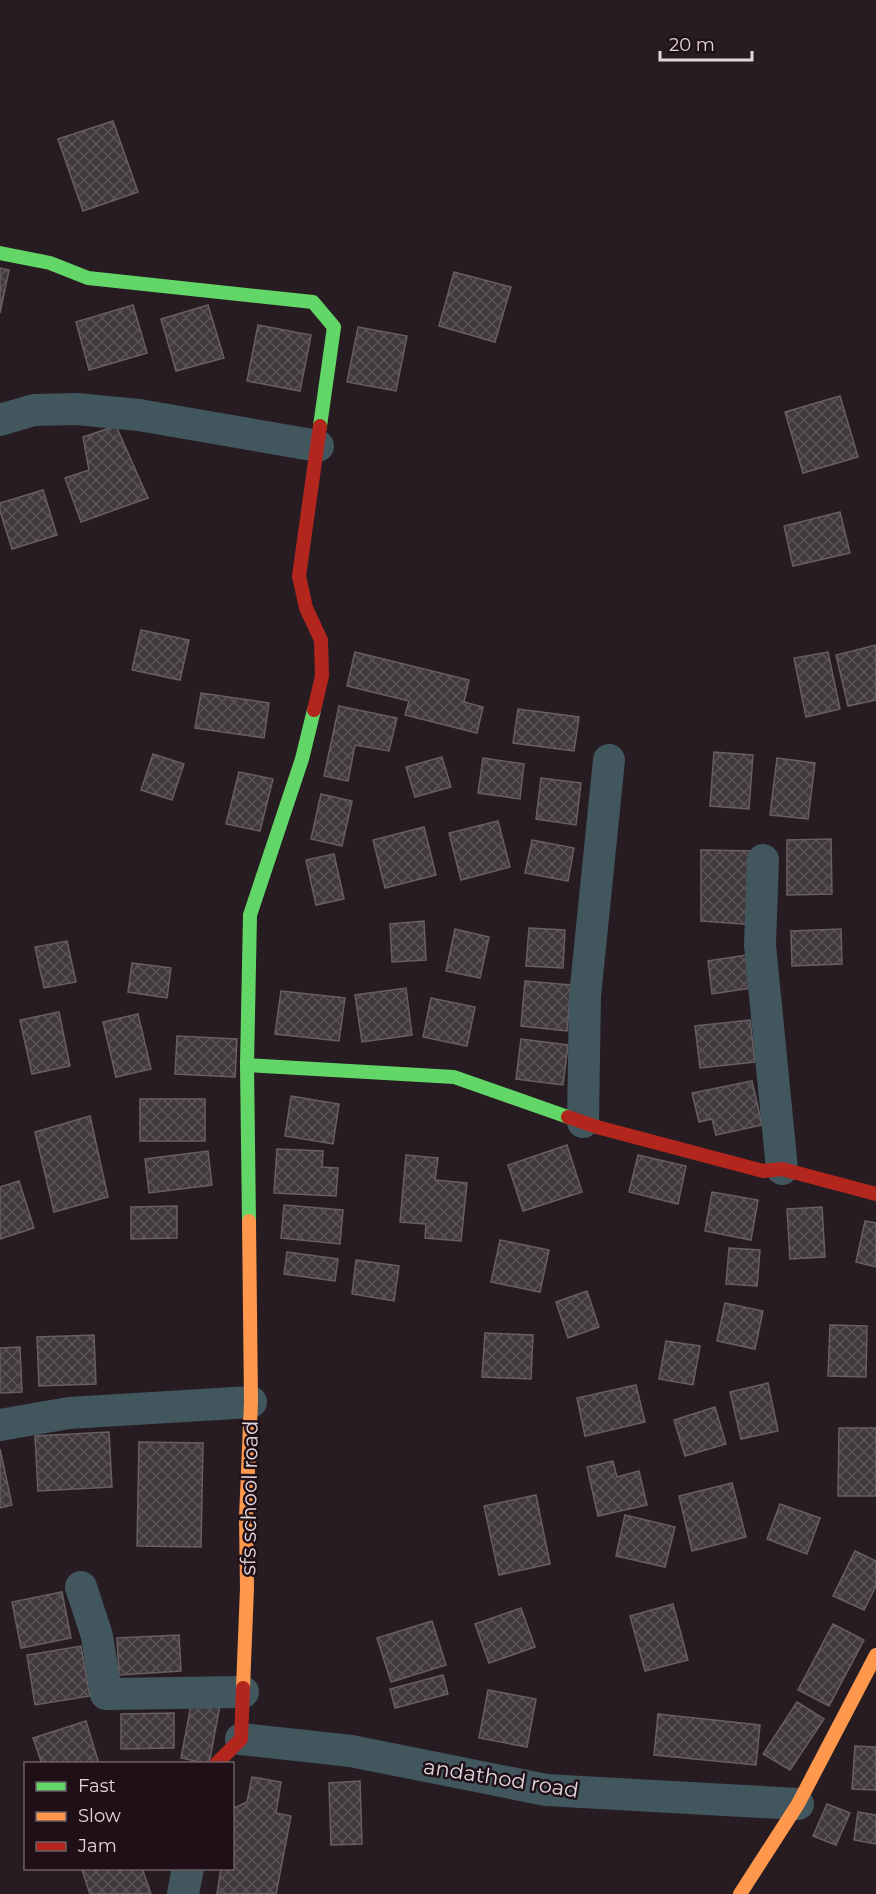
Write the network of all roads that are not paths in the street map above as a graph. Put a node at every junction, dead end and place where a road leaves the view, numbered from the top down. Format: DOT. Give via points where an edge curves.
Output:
graph roads {
  1 [pos="0,253"];
  2 [pos="0,420"];
  3 [pos="318,446"];
  4 [pos="609,760"];
  5 [pos="763,860"];
  6 [pos="247,1065"];
  7 [pos="583,1122"];
  8 [pos="782,1169"];
  9 [pos="876,1194"];
  10 [pos="251,1402"];
  11 [pos="0,1425"];
  12 [pos="81,1587"];
  13 [pos="876,1655"];
  14 [pos="243,1692"];
  15 [pos="241,1739"];
  16 [pos="218,1762"];
  17 [pos="798,1804"];
  18 [pos="188,1870"];
  19 [pos="183,1894"];
  20 [pos="740,1894"];
  1 -- 3 [label="street" via="50,263 88,278 313,302 334,327"];
  2 -- 3 [label="street" via="34,410 77,409 139,415"];
  3 -- 6 [label="street" via="299,576 306,608 321,640 322,676 302,759 250,915"];
  4 -- 7 [label="street" via="585,996"];
  5 -- 8 [label="street" via="760,945"];
  6 -- 7 [label="street" via="454,1077"];
  6 -- 10 [label="street"];
  7 -- 8 [label="street" via="763,1171"];
  8 -- 9 [label="street"];
  10 -- 11 [label="street, sfs school road" via="69,1413"];
  10 -- 14 [label="street, sfs school road"];
  12 -- 14 [label="street" via="97,1636 106,1694"];
  13 -- 17 [label="street"];
  14 -- 15 [label="street, sfs school road"];
  15 -- 16 [label="street"];
  15 -- 17 [label="street, andathod road" via="351,1751 546,1790"];
  17 -- 20 [label="street"];
  18 -- 19 [label="street"];
}
